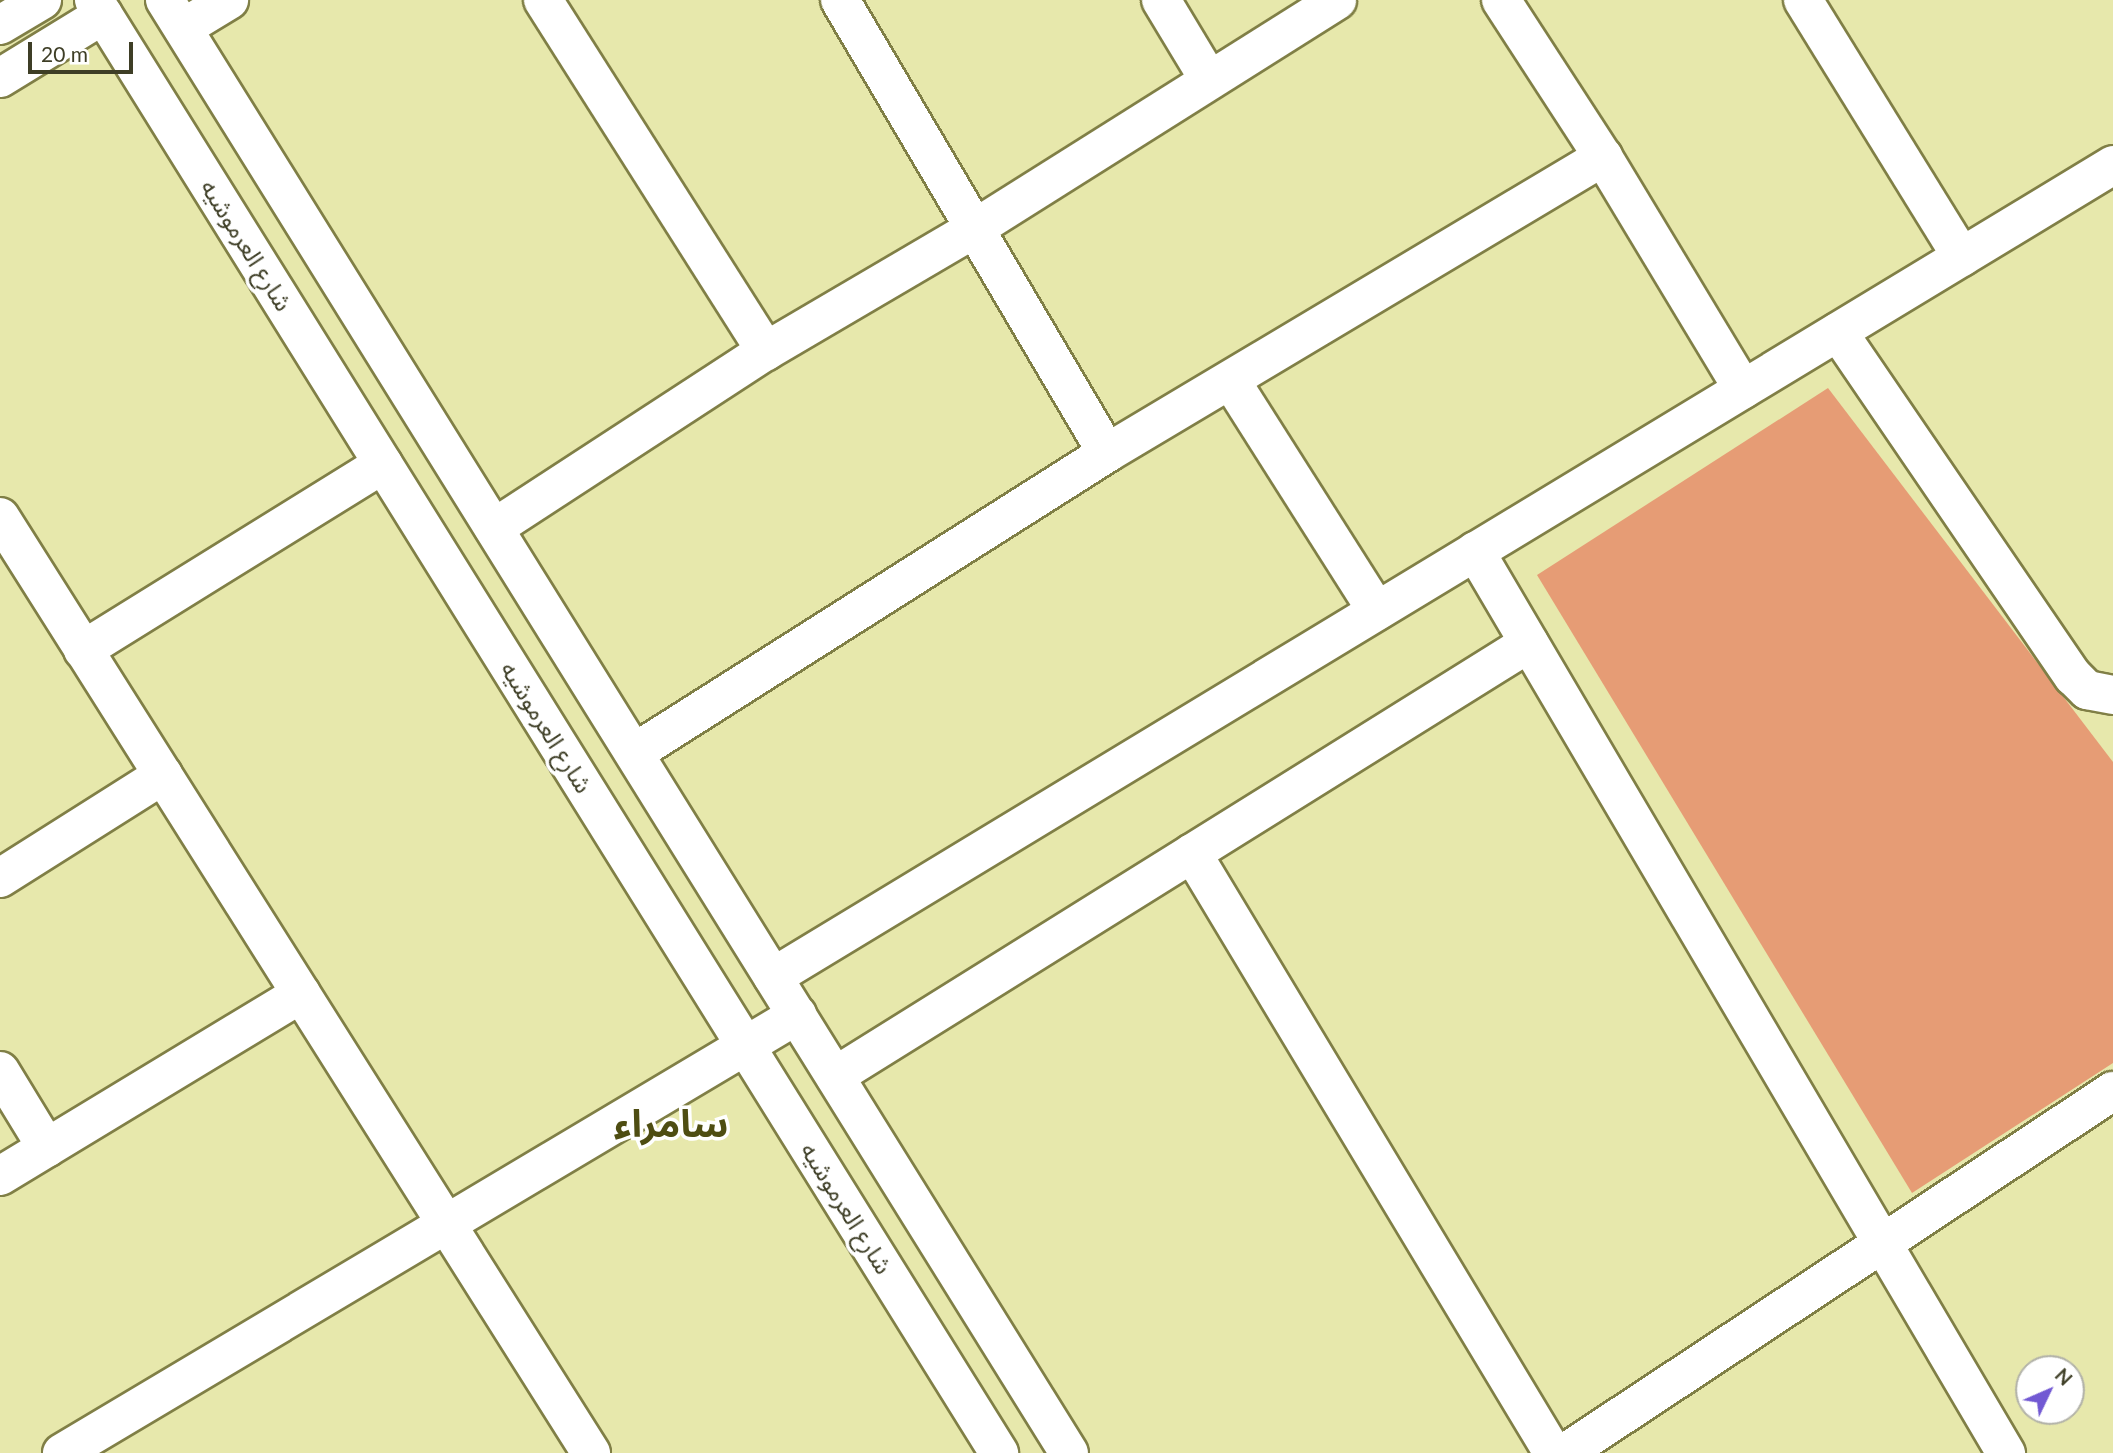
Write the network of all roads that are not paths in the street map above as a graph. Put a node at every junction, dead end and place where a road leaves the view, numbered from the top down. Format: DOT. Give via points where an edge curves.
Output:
graph roads {
  1 [pos="43,0"];
  2 [pos="229,0"];
  3 [pos="543,0"];
  4 [pos="840,0"];
  5 [pos="1161,0"];
  6 [pos="1337,0"];
  7 [pos="1501,0"];
  8 [pos="1803,0"];
  9 [pos="99,7"];
  10 [pos="174,14"];
  11 [pos="0,25"];
  12 [pos="0,78"];
  13 [pos="1208,78"];
  14 [pos="1603,157"];
  15 [pos="2113,165"];
  16 [pos="974,229"];
  17 [pos="1962,257"];
  18 [pos="1838,332"];
  19 [pos="766,351"];
  20 [pos="1231,381"];
  21 [pos="1743,389"];
  22 [pos="1107,453"];
  23 [pos="383,464"];
  24 [pos="1,520"];
  25 [pos="494,528"];
  26 [pos="1475,551"];
  27 [pos="1377,611"];
  28 [pos="1529,643"];
  29 [pos="83,650"];
  30 [pos="2113,695"];
  31 [pos="634,752"];
  32 [pos="163,775"];
  33 [pos="1192,853"];
  34 [pos="710,875"];
  35 [pos="0,877"];
  36 [pos="659,907"];
  37 [pos="773,977"];
  38 [pos="301,994"];
  39 [pos="797,1015"];
  40 [pos="745,1045"];
  41 [pos="0,1071"];
  42 [pos="835,1076"];
  43 [pos="2113,1091"];
  44 [pos="47,1147"];
  45 [pos="0,1176"];
  46 [pos="446,1224"];
  47 [pos="1882,1240"];
  48 [pos="81,1448"];
  49 [pos="588,1452"];
  50 [pos="999,1453"];
  51 [pos="1069,1453"];
  52 [pos="1553,1453"];
  53 [pos="1566,1453"];
  54 [pos="2006,1453"];
  1 -- 11 [label="street"];
  2 -- 10 [label="street"];
  3 -- 19 [label="street"];
  4 -- 16 [label="street"];
  5 -- 13 [label="street"];
  6 -- 13 [label="street"];
  7 -- 14 [label="street"];
  8 -- 17 [label="street"];
  9 -- 12 [label="street"];
  9 -- 23 [label="street, شارع العرموشيه"];
  10 -- 25 [label="street"];
  13 -- 16 [label="street"];
  14 -- 20 [label="street"];
  14 -- 21 [label="street"];
  15 -- 17 [label="street"];
  16 -- 19 [label="street"];
  16 -- 22 [label="street"];
  17 -- 18 [label="street"];
  18 -- 21 [label="street"];
  18 -- 30 [label="street" via="2073,676 2087,690"];
  19 -- 25 [label="street"];
  20 -- 22 [label="street"];
  20 -- 27 [label="street"];
  21 -- 26 [label="street"];
  22 -- 31 [label="street"];
  23 -- 29 [label="street"];
  23 -- 36 [label="street, شارع العرموشيه"];
  24 -- 29 [label="street"];
  25 -- 31 [label="street"];
  26 -- 27 [label="street"];
  26 -- 28 [label="street"];
  27 -- 37 [label="street"];
  28 -- 33 [label="street"];
  28 -- 47 [label="street"];
  29 -- 32 [label="street"];
  31 -- 34 [label="street"];
  32 -- 35 [label="street"];
  32 -- 38 [label="street"];
  33 -- 42 [label="street"];
  33 -- 52 [label="street"];
  34 -- 36 [label="street"];
  34 -- 37 [label="street"];
  36 -- 40 [label="street, شارع العرموشيه"];
  37 -- 39 [label="street"];
  38 -- 44 [label="street"];
  38 -- 46 [label="street"];
  39 -- 40 [label="street"];
  39 -- 42 [label="street"];
  40 -- 46 [label="street"];
  40 -- 50 [label="street, شارع العرموشيه"];
  41 -- 44 [label="street"];
  42 -- 51 [label="street"];
  43 -- 47 [label="street"];
  44 -- 45 [label="street"];
  46 -- 48 [label="street"];
  46 -- 49 [label="street"];
  47 -- 53 [label="street"];
  47 -- 54 [label="street"];
}
